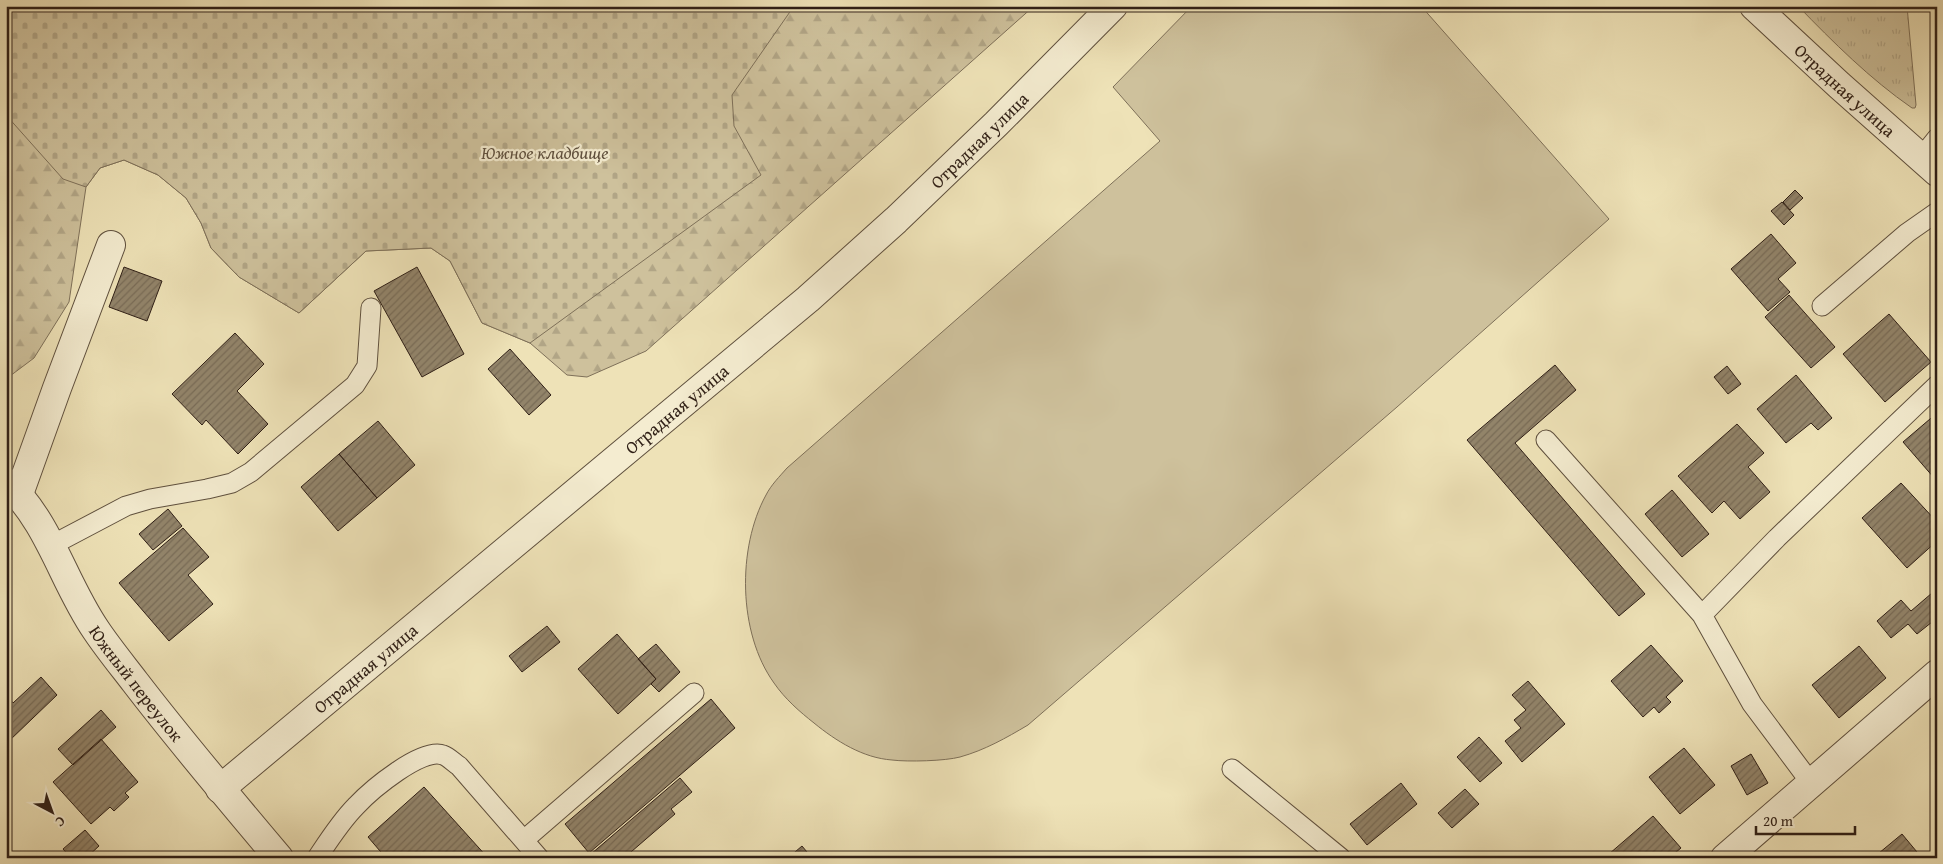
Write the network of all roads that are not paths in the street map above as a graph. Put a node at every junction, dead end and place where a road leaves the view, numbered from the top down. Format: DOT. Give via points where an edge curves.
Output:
graph roads {
  1 [pos="1113,6"];
  2 [pos="1754,6"];
  3 [pos="1931,156"];
  4 [pos="1937,212"];
  5 [pos="111,245"];
  6 [pos="1822,306"];
  7 [pos="371,308"];
  8 [pos="1937,385"];
  9 [pos="1546,440"];
  10 [pos="13,488"];
  11 [pos="52,545"];
  12 [pos="1702,615"];
  13 [pos="1937,674"];
  14 [pos="694,693"];
  15 [pos="1232,769"];
  16 [pos="1811,783"];
  17 [pos="220,789"];
  18 [pos="524,840"];
  19 [pos="279,858"];
  20 [pos="317,858"];
  21 [pos="539,858"];
  22 [pos="1341,858"];
  23 [pos="1725,858"];
  1 -- 17 [label="street, Отрадная улица" via="996,124 808,299"];
  2 -- 3 [label="street, Отрадная улица"];
  4 -- 6 [label="lane" via="1907,233"];
  5 -- 10 [label="street" via="53,396"];
  7 -- 11 [label="lane" via="366,366 355,385 251,472 232,483 126,506"];
  8 -- 12 [label="lane" via="1777,538"];
  9 -- 12 [label="lane"];
  10 -- 11 [label="street, Южный переулок" via="35,514"];
  11 -- 17 [label="street, Южный переулок" via="96,630"];
  12 -- 16 [label="lane" via="1752,704"];
  13 -- 16 [label="street"];
  14 -- 18 [label="lane"];
  15 -- 22 [label="lane"];
  16 -- 23 [label="street"];
  17 -- 19 [label="street, Южный переулок"];
  18 -- 20 [label="lane" via="459,766 443,755 432,754 395,773 362,800"];
  18 -- 21 [label="lane"];
}
